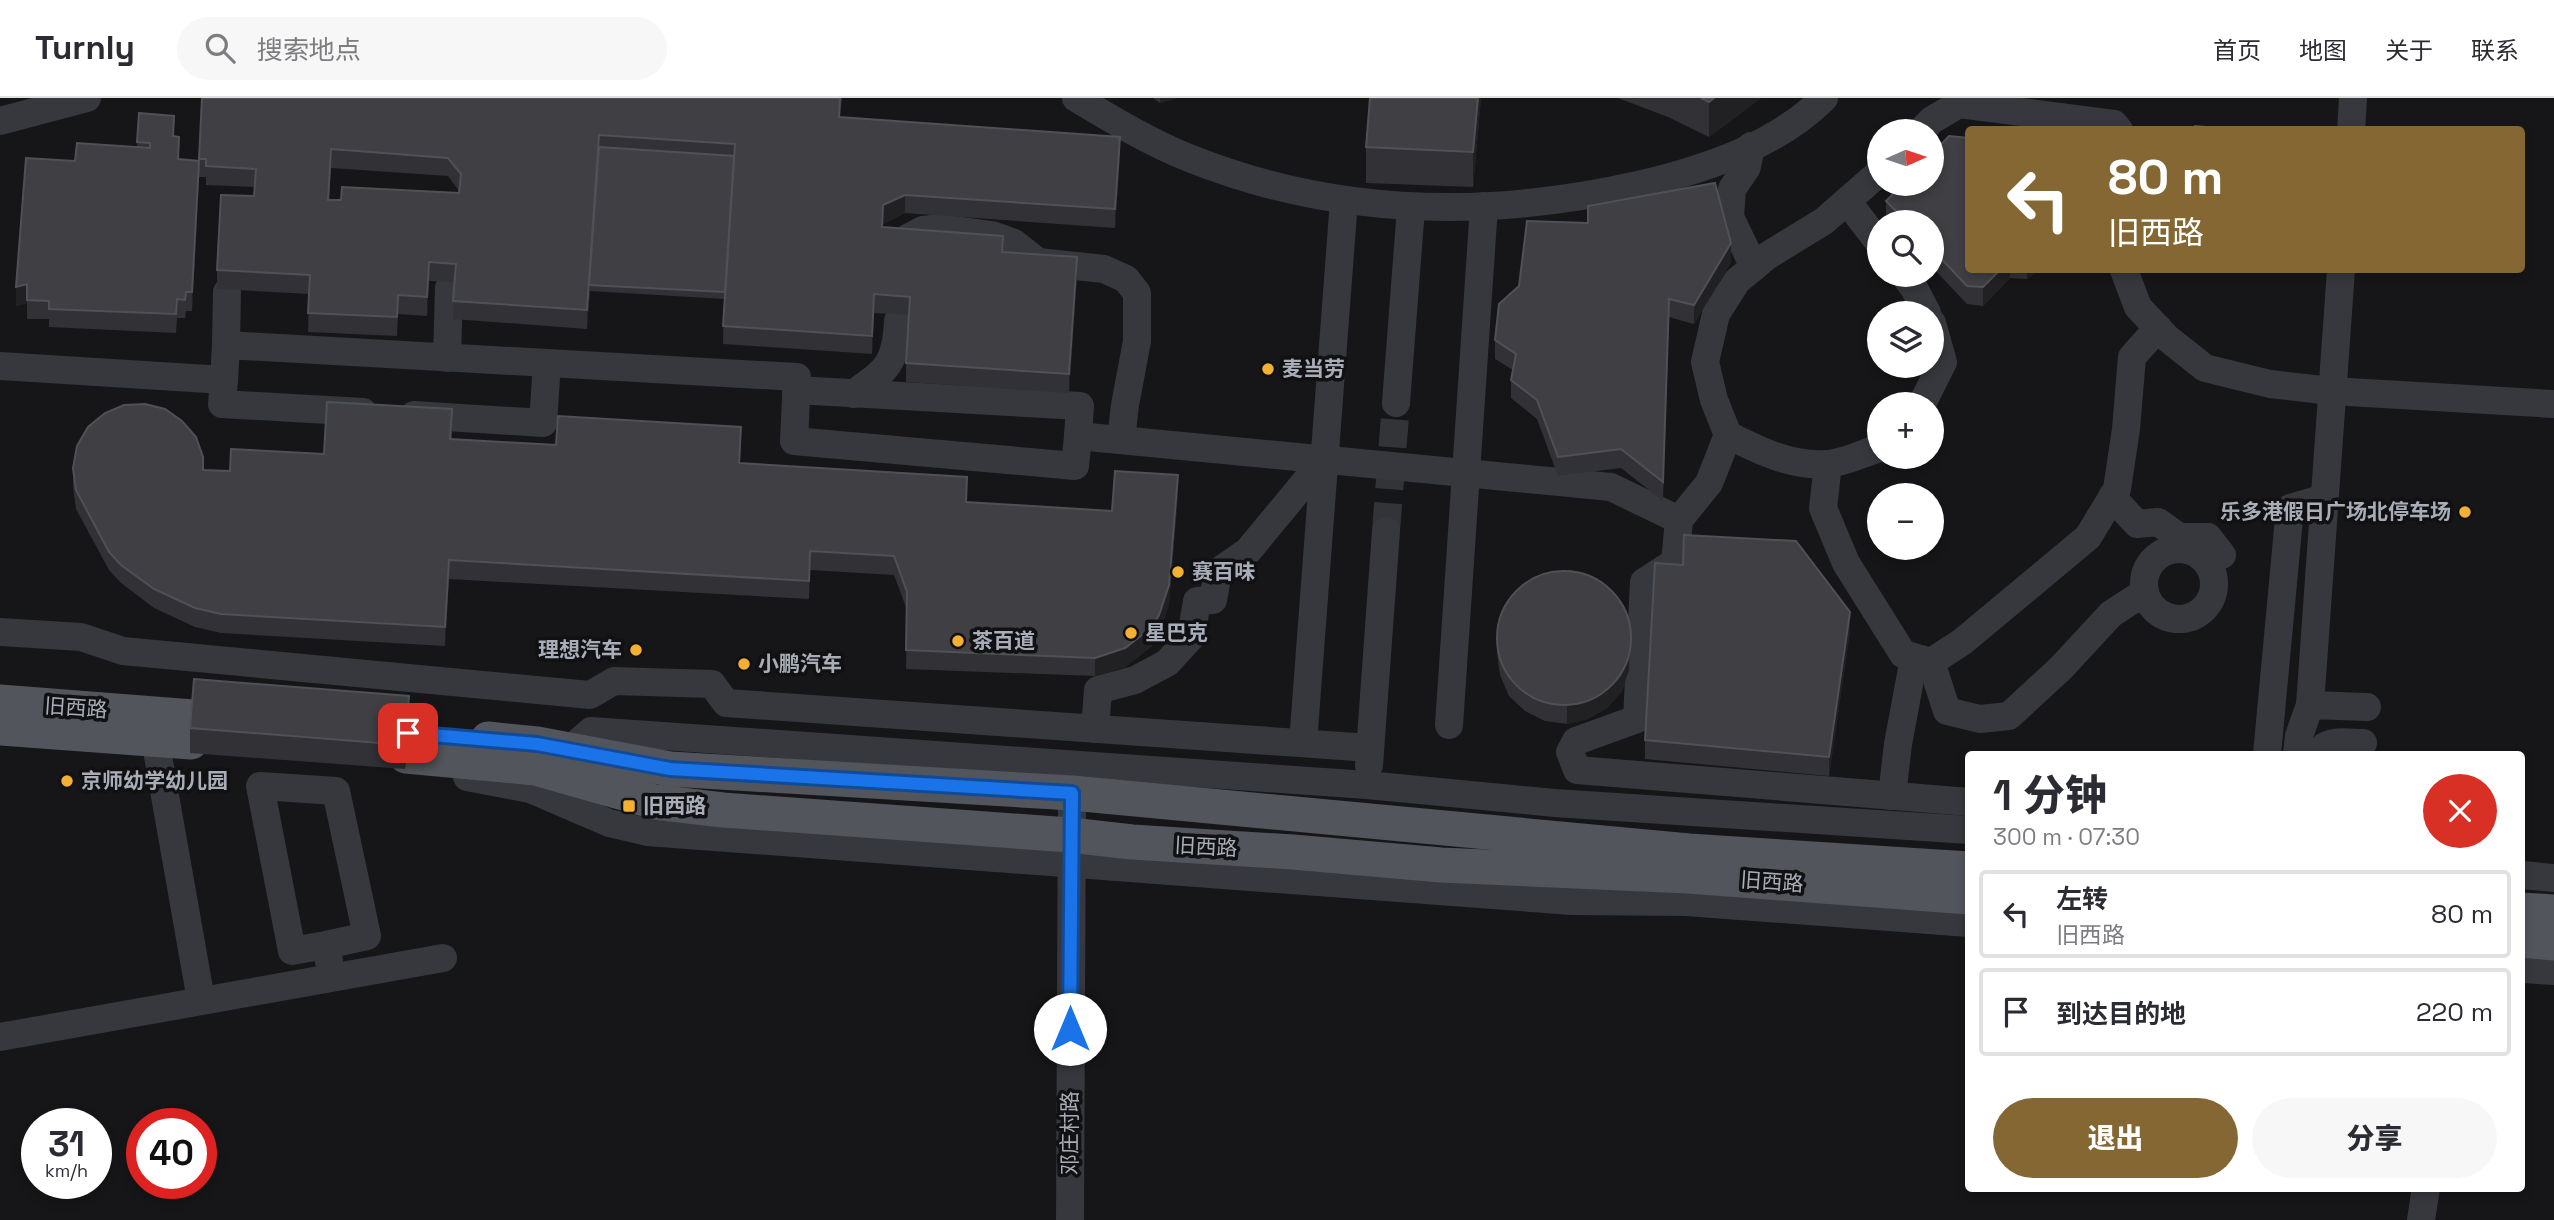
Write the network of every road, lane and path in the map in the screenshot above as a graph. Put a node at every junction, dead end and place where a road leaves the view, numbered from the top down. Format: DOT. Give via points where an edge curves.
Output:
graph roads {
  1 [pos="87,98"];
  2 [pos="1076,98"];
  3 [pos="1824,98"];
  4 [pos="2353,98"];
  5 [pos="1934,119"];
  6 [pos="0,121"];
  7 [pos="2116,126"];
  8 [pos="2351,126"];
  9 [pos="1751,146"];
  10 [pos="1867,183"];
  11 [pos="1344,200"];
  12 [pos="1847,201"];
  13 [pos="1484,206"];
  14 [pos="1410,208"];
  15 [pos="1867,227"];
  16 [pos="904,240"];
  17 [pos="1754,267"];
  18 [pos="2125,273"];
  19 [pos="2341,273"];
  20 [pos="449,288"];
  21 [pos="227,292"];
  22 [pos="898,321"];
  23 [pos="2158,328"];
  24 [pos="226,345"];
  25 [pos="447,358"];
  26 [pos="547,363"];
  27 [pos="0,366"];
  28 [pos="225,380"];
  29 [pos="796,390"];
  30 [pos="2332,391"];
  31 [pos="853,394"];
  32 [pos="1396,403"];
  33 [pos="2554,404"];
  34 [pos="1728,435"];
  35 [pos="1078,436"];
  36 [pos="1121,440"];
  37 [pos="1867,452"];
  38 [pos="1324,459"];
  39 [pos="1828,464"];
  40 [pos="1466,473"];
  41 [pos="2112,497"];
  42 [pos="2325,498"];
  43 [pos="1679,520"];
  44 [pos="1386,531"];
  45 [pos="2191,544"];
  46 [pos="2222,555"];
  47 [pos="2145,592"];
  48 [pos="0,632"];
  49 [pos="1923,660"];
  50 [pos="0,702"];
  51 [pos="2310,705"];
  52 [pos="2367,707"];
  53 [pos="1449,725"];
  54 [pos="0,728"];
  55 [pos="1095,729"];
  56 [pos="155,739"];
  57 [pos="1303,743"];
  58 [pos="2363,743"];
  59 [pos="1370,748"];
  60 [pos="569,750"];
  61 [pos="2267,751"];
  62 [pos="2297,751"];
  63 [pos="2320,751"];
  64 [pos="1367,785"];
  65 [pos="1072,793"];
  66 [pos="1892,796"];
  67 [pos="1965,803"];
  68 [pos="1364,821"];
  69 [pos="1965,830"];
  70 [pos="1070,850"];
  71 [pos="1965,869"];
  72 [pos="2525,875"];
  73 [pos="2554,878"];
  74 [pos="1965,897"];
  75 [pos="2525,910"];
  76 [pos="2554,912"];
  77 [pos="1965,923"];
  78 [pos="2525,940"];
  79 [pos="2554,943"];
  80 [pos="326,945"];
  81 [pos="443,958"];
  82 [pos="2525,969"];
  83 [pos="2554,971"];
  84 [pos="332,978"];
  85 [pos="201,1000"];
  86 [pos="0,1037"];
  87 [pos="2425,1192"];
  88 [pos="1070,1220"];
  89 [pos="2421,1220"];
  1 -- 6 [label="street"];
  2 -- 11 [label="street" via="1187,157 1255,180"];
  3 -- 9 [label="street"];
  4 -- 8 [label="street"];
  5 -- 7 [label="street" via="1959,104"];
  9 -- 13 [label="street" via="1665,178 1605,192"];
  9 -- 17 [label="street" via="1747,167 1732,189 1730,217"];
  10 -- 12 [label="street"];
  11 -- 14 [label="street"];
  11 -- 38 [label="street"];
  12 -- 15 [label="street"];
  12 -- 17 [label="street"];
  13 -- 14 [label="street"];
  13 -- 40 [label="street"];
  14 -- 32 [label="street"];
  16 -- 36 [label="street" via="940,228 992,235 1014,243 1038,262 1104,270 1126,279 1137,293 1137,341"];
  17 -- 34 [label="street" via="1737,281 1716,314 1705,362"];
  18 -- 23 [label="street" via="2138,307"];
  19 -- 30 [label="street"];
  20 -- 25 [label="street"];
  21 -- 24 [label="street"];
  22 -- 31 [label="street" via="890,364"];
  23 -- 30 [label="street" via="2205,368 2270,384"];
  23 -- 41 [label="street" via="2132,357 2126,429"];
  24 -- 25 [label="street"];
  24 -- 28 [label="street"];
  25 -- 26 [label="street"];
  26 -- 28 [label="street" via="543,423 222,404"];
  26 -- 29 [label="street" via="797,377"];
  27 -- 28 [label="street"];
  29 -- 31 [label="street"];
  29 -- 35 [label="street" via="794,441 1075,466"];
  30 -- 33 [label="street"];
  30 -- 42 [label="street"];
  31 -- 35 [label="street" via="1080,406"];
  34 -- 39 [label="street" via="1792,461"];
  34 -- 43 [label="street" via="1709,483"];
  35 -- 36 [label="street"];
  36 -- 38 [label="street"];
  37 -- 39 [label="street"];
  38 -- 40 [label="street"];
  38 -- 55 [label="street" via="1248,551 1218,572 1213,600 1197,601 1191,637 1167,663 1135,680 1098,690"];
  38 -- 57 [label="street"];
  39 -- 49 [label="street" via="1823,508 1846,563 1903,654"];
  40 -- 43 [label="street" via="1611,487"];
  40 -- 53 [label="street"];
  41 -- 45 [label="street" via="2137,524 2158,522"];
  41 -- 49 [label="street" via="2088,537 1962,642"];
  42 -- 51 [label="street"];
  42 -- 61 [label="street" via="2290,509"];
  43 -- 66 [label="street" via="1675,562 1644,582 1637,719 1576,741 1570,752 1577,769"];
  44 -- 59 [label="street"];
  45 -- 46 [label="street" via="2208,537"];
  45 -- 47 [label="street" via="2156,557 2145,577"];
  45 -- 47 [label="street" via="2213,577 2204,608 2195,615 2173,618 2154,608"];
  47 -- 49 [label="street" via="2111,614 2008,716 1980,719 1947,711"];
  48 -- 55 [label="street" via="81,637 123,651 590,695 614,681 712,684 726,703"];
  49 -- 66 [label="street" via="1898,744"];
  50 -- 56 [label="main road, 旧西路" via="192,729"];
  51 -- 52 [label="street"];
  51 -- 62 [label="street"];
  54 -- 56 [label="main road, 旧西路"];
  55 -- 57 [label="street"];
  56 -- 85 [label="street"];
  57 -- 59 [label="street"];
  58 -- 63 [label="street" via="2332,742"];
  59 -- 64 [label="street"];
  60 -- 64 [label="street" via="592,731"];
  60 -- 65 [label="main road, 旧西路" via="670,769"];
  60 -- 70 [label="main road, 旧西路" via="537,744 407,744 444,760 535,768 677,805"];
  64 -- 68 [label="street"];
  64 -- 69 [label="street" via="1569,804"];
  65 -- 68 [label="main road, 旧西路"];
  65 -- 70 [label="street, 邓庄村路"];
  66 -- 67 [label="street"];
  68 -- 71 [label="main road, 旧西路" via="1689,851"];
  70 -- 74 [label="main road, 旧西路" via="1132,842"];
  70 -- 77 [label="street" via="1572,901 1686,902"];
  70 -- 88 [label="street, 邓庄村路"];
  72 -- 73 [label="street"];
  75 -- 76 [label="main road"];
  78 -- 79 [label="main road"];
  80 -- 80 [label="street" via="368,936 336,791 260,786 292,951"];
  80 -- 84 [label="street"];
  81 -- 84 [label="street"];
  82 -- 83 [label="street"];
  84 -- 85 [label="street"];
  85 -- 86 [label="street"];
  87 -- 89 [label="street"];
}
